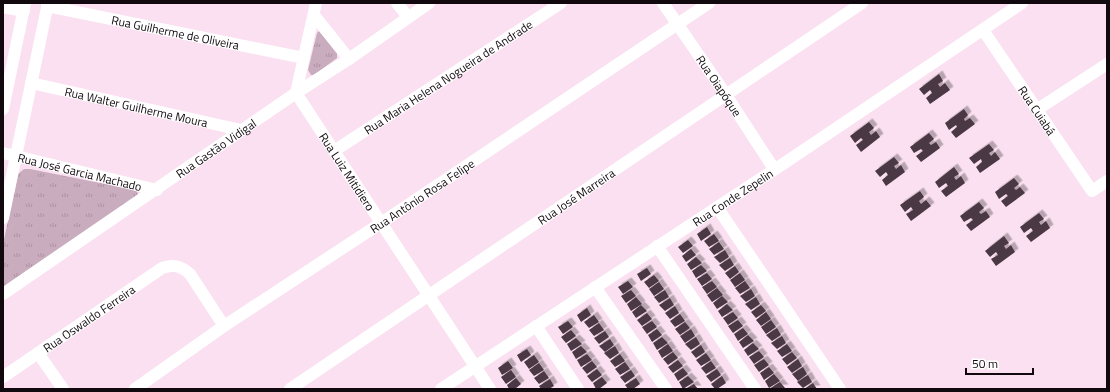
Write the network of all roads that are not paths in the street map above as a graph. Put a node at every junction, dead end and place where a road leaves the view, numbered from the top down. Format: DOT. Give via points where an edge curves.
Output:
graph roads {
  1 [pos="397,3"];
  2 [pos="428,3"];
  3 [pos="561,3"];
  4 [pos="663,3"];
  5 [pos="709,3"];
  6 [pos="862,3"];
  7 [pos="1022,3"];
  8 [pos="48,4"];
  9 [pos="3,7"];
  10 [pos="24,7"];
  11 [pos="315,9"];
  12 [pos="408,18"];
  13 [pos="678,24"];
  14 [pos="983,30"];
  15 [pos="304,58"];
  16 [pos="349,59"];
  17 [pos="1107,64"];
  18 [pos="7,74"];
  19 [pos="31,83"];
  20 [pos="296,93"];
  21 [pos="726,95"];
  22 [pos="3,109"];
  23 [pos="1038,109"];
  24 [pos="241,130"];
  25 [pos="334,151"];
  26 [pos="3,153"];
  27 [pos="16,156"];
  28 [pos="774,169"];
  29 [pos="1107,181"];
  30 [pos="157,190"];
  31 [pos="717,207"];
  32 [pos="3,218"];
  33 [pos="381,223"];
  34 [pos="657,246"];
  35 [pos="595,287"];
  36 [pos="3,294"];
  37 [pos="428,296"];
  38 [pos="224,326"];
  39 [pos="536,326"];
  40 [pos="38,353"];
  41 [pos="475,367"];
  42 [pos="3,377"];
  43 [pos="63,389"];
  44 [pos="135,389"];
  45 [pos="290,389"];
  46 [pos="441,389"];
  47 [pos="490,389"];
  48 [pos="578,389"];
  49 [pos="666,389"];
  50 [pos="755,389"];
  51 [pos="840,389"];
  1 -- 12 [label="street"];
  2 -- 12 [label="street, Rua Gastão Vidigal"];
  3 -- 25 [label="street, Rua Maria Helena Nogueira de Andrade"];
  4 -- 13 [label="street, Rua Oiapóque"];
  5 -- 13 [label="street, Rua Antônio Rosa Felipe"];
  6 -- 21 [label="street, Rua José Marreira"];
  7 -- 14 [label="street, Rua Conde Zepelin"];
  8 -- 15 [label="street, Rua Guilherme de Oliveira"];
  8 -- 19 [label="street"];
  9 -- 10 [label="street"];
  10 -- 18 [label="street"];
  11 -- 15 [label="street"];
  11 -- 16 [label="street"];
  12 -- 16 [label="street, Rua Gastão Vidigal"];
  13 -- 21 [label="street, Rua Oiapóque"];
  13 -- 33 [label="street, Rua Antônio Rosa Felipe"];
  14 -- 23 [label="street, Rua Cuiabá"];
  14 -- 28 [label="street, Rua Conde Zepelin"];
  15 -- 20 [label="street"];
  16 -- 20 [label="street, Rua Gastão Vidigal"];
  17 -- 23 [label="street"];
  18 -- 22 [label="street"];
  19 -- 24 [label="street, Rua Walter Guilherme Moura"];
  19 -- 27 [label="street"];
  20 -- 24 [label="street, Rua Gastão Vidigal"];
  20 -- 25 [label="street, Rua Luiz Mitidiero"];
  21 -- 28 [label="street, Rua Oiapóque"];
  21 -- 37 [label="street, Rua José Marreira"];
  23 -- 29 [label="street, Rua Cuiabá" via="1092,191"];
  24 -- 30 [label="street, Rua Gastão Vidigal"];
  25 -- 33 [label="street, Rua Luiz Mitidiero"];
  26 -- 27 [label="street, Rua José Garcia Machado"];
  27 -- 30 [label="street, Rua José Garcia Machado"];
  27 -- 32 [label="street"];
  28 -- 31 [label="street, Rua Conde Zepelin"];
  30 -- 36 [label="street, Rua Gastão Vidigal"];
  31 -- 34 [label="street, Rua Conde Zepelin"];
  31 -- 51 [label="street"];
  33 -- 37 [label="street, Rua Luiz Mitidiero"];
  33 -- 38 [label="street, Rua Antônio Rosa Felipe"];
  34 -- 35 [label="street, Rua Conde Zepelin"];
  34 -- 50 [label="street"];
  35 -- 39 [label="street, Rua Conde Zepelin"];
  35 -- 49 [label="street"];
  37 -- 41 [label="street, Rua Luiz Mitidiero"];
  37 -- 45 [label="street, Rua José Marreira"];
  38 -- 40 [label="street, Rua Oswaldo Ferreira" via="190,274 184,268 170,265"];
  38 -- 44 [label="street, Rua Antônio Rosa Felipe"];
  39 -- 41 [label="street, Rua Conde Zepelin"];
  39 -- 48 [label="street"];
  40 -- 42 [label="street, Rua Oswaldo Ferreira"];
  40 -- 43 [label="street"];
  41 -- 46 [label="street, Rua Conde Zepelin"];
  41 -- 47 [label="street, Rua Luiz Mitidiero"];
}
